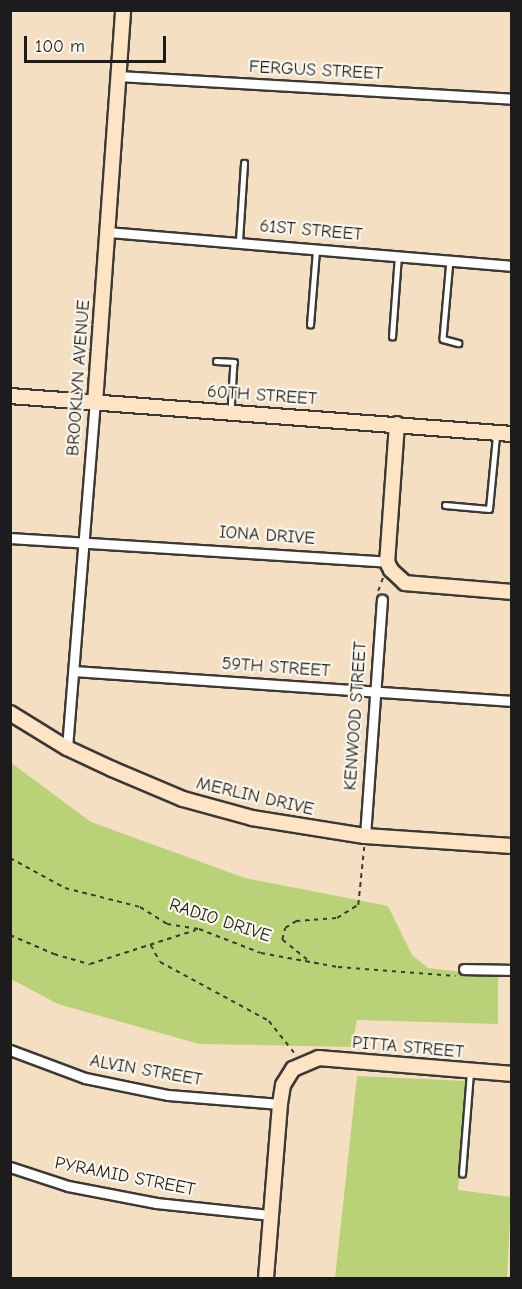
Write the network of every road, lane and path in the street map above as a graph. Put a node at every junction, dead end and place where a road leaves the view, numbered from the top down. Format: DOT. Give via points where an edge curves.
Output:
graph roads {
  1 [pos="123,10"];
  2 [pos="118,76"];
  3 [pos="512,99"];
  4 [pos="244,164"];
  5 [pos="108,232"];
  6 [pos="239,241"];
  7 [pos="316,248"];
  8 [pos="398,255"];
  9 [pos="450,260"];
  10 [pos="512,266"];
  11 [pos="310,325"];
  12 [pos="392,337"];
  13 [pos="458,343"];
  14 [pos="216,361"];
  15 [pos="10,396"];
  16 [pos="95,403"];
  17 [pos="231,411"];
  18 [pos="397,424"];
  19 [pos="496,433"];
  20 [pos="512,434"];
  21 [pos="445,505"];
  22 [pos="10,538"];
  23 [pos="84,542"];
  24 [pos="389,566"];
  25 [pos="512,592"];
  26 [pos="382,600"];
  27 [pos="74,671"];
  28 [pos="376,691"];
  29 [pos="512,701"];
  30 [pos="10,713"];
  31 [pos="67,748"];
  32 [pos="365,836"];
  33 [pos="512,846"];
  34 [pos="10,858"];
  35 [pos="199,929"];
  36 [pos="10,936"];
  37 [pos="150,944"];
  38 [pos="307,961"];
  39 [pos="464,969"];
  40 [pos="512,970"];
  41 [pos="10,1050"];
  42 [pos="303,1062"];
  43 [pos="470,1071"];
  44 [pos="512,1074"];
  45 [pos="280,1104"];
  46 [pos="10,1167"];
  47 [pos="462,1174"];
  48 [pos="270,1215"];
  49 [pos="266,1278"];
  1 -- 2 [label="street, BROOKLYN AVENUE"];
  2 -- 3 [label="street, FERGUS STREET"];
  2 -- 5 [label="street, BROOKLYN AVENUE"];
  4 -- 6 [label="lane"];
  5 -- 6 [label="street, 61ST STREET"];
  5 -- 16 [label="street, BROOKLYN AVENUE"];
  6 -- 7 [label="street, 61ST STREET"];
  7 -- 8 [label="street, 61ST STREET"];
  7 -- 11 [label="lane"];
  8 -- 9 [label="street, 61ST STREET"];
  8 -- 12 [label="lane"];
  9 -- 10 [label="street, 61ST STREET"];
  9 -- 13 [label="lane" via="443,339"];
  14 -- 17 [label="lane" via="234,362"];
  15 -- 16 [label="street, 60TH STREET"];
  16 -- 17 [label="street, 60TH STREET"];
  16 -- 23 [label="street, BROOKLYN AVENUE"];
  17 -- 18 [label="street, 60TH STREET"];
  18 -- 19 [label="street, 60TH STREET"];
  18 -- 24 [label="street"];
  19 -- 20 [label="street, 60TH STREET"];
  19 -- 21 [label="lane" via="489,509"];
  22 -- 23 [label="street, IONA DRIVE"];
  23 -- 24 [label="street, IONA DRIVE"];
  23 -- 27 [label="street, BROOKLYN AVENUE"];
  24 -- 25 [label="street, IONA DRIVE" via="405,583"];
  24 -- 26 [label="path" via="378,582"];
  26 -- 28 [label="street, KENWOOD STREET"];
  27 -- 28 [label="street, 59TH STREET"];
  27 -- 31 [label="street, BROOKLYN AVENUE"];
  28 -- 29 [label="street, 59TH STREET"];
  28 -- 32 [label="street, KENWOOD STREET"];
  30 -- 31 [label="street, MERLIN DRIVE"];
  31 -- 32 [label="street, MERLIN DRIVE" via="183,799 252,818"];
  32 -- 33 [label="street, MERLIN DRIVE"];
  32 -- 38 [label="path" via="358,906 337,918 296,921 285,928 282,939"];
  34 -- 35 [label="path, RADIO DRIVE" via="64,888 140,908 167,924"];
  35 -- 37 [label="path"];
  35 -- 38 [label="path, RADIO DRIVE" via="261,953"];
  36 -- 37 [label="path" via="90,964"];
  37 -- 42 [label="path" via="160,962 269,1021"];
  38 -- 39 [label="path, RADIO DRIVE" via="432,976 456,977"];
  39 -- 40 [label="street"];
  41 -- 45 [label="street, ALVIN STREET" via="85,1078 168,1095"];
  42 -- 43 [label="street, PITTA STREET" via="319,1058"];
  42 -- 45 [label="street" via="288,1076"];
  43 -- 44 [label="street, PITTA STREET"];
  43 -- 47 [label="lane"];
  45 -- 48 [label="street"];
  46 -- 48 [label="street, PYRAMID STREET" via="68,1186 156,1203"];
  48 -- 49 [label="street"];
}
